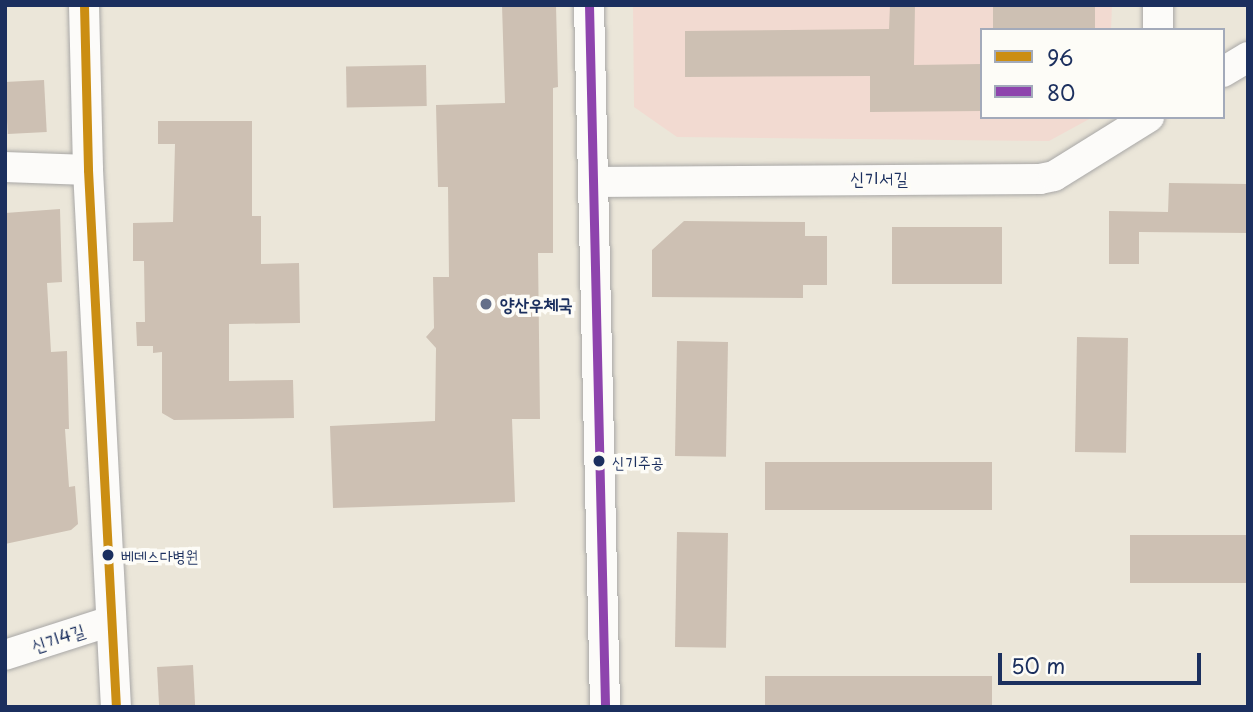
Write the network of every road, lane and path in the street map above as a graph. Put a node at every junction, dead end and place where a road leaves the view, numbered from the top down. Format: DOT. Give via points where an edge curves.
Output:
graph roads {
  1 [pos="84,5"];
  2 [pos="589,5"];
  3 [pos="1158,5"];
  4 [pos="1158,28"];
  5 [pos="1248,57"];
  6 [pos="1225,71"];
  7 [pos="1146,119"];
  8 [pos="5,167"];
  9 [pos="88,170"];
  10 [pos="593,182"];
  11 [pos="111,621"];
  12 [pos="5,655"];
  13 [pos="116,707"];
  14 [pos="605,707"];
  1 -- 9 [label="street"];
  2 -- 10 [label="street"];
  3 -- 4 [label="street"];
  5 -- 6 [label="street"];
  7 -- 10 [label="street, 신기서길" via="1054,176 1040,179"];
  8 -- 9 [label="street"];
  9 -- 11 [label="street"];
  10 -- 14 [label="street"];
  11 -- 12 [label="street, 신기4길"];
  11 -- 13 [label="street"];
}
